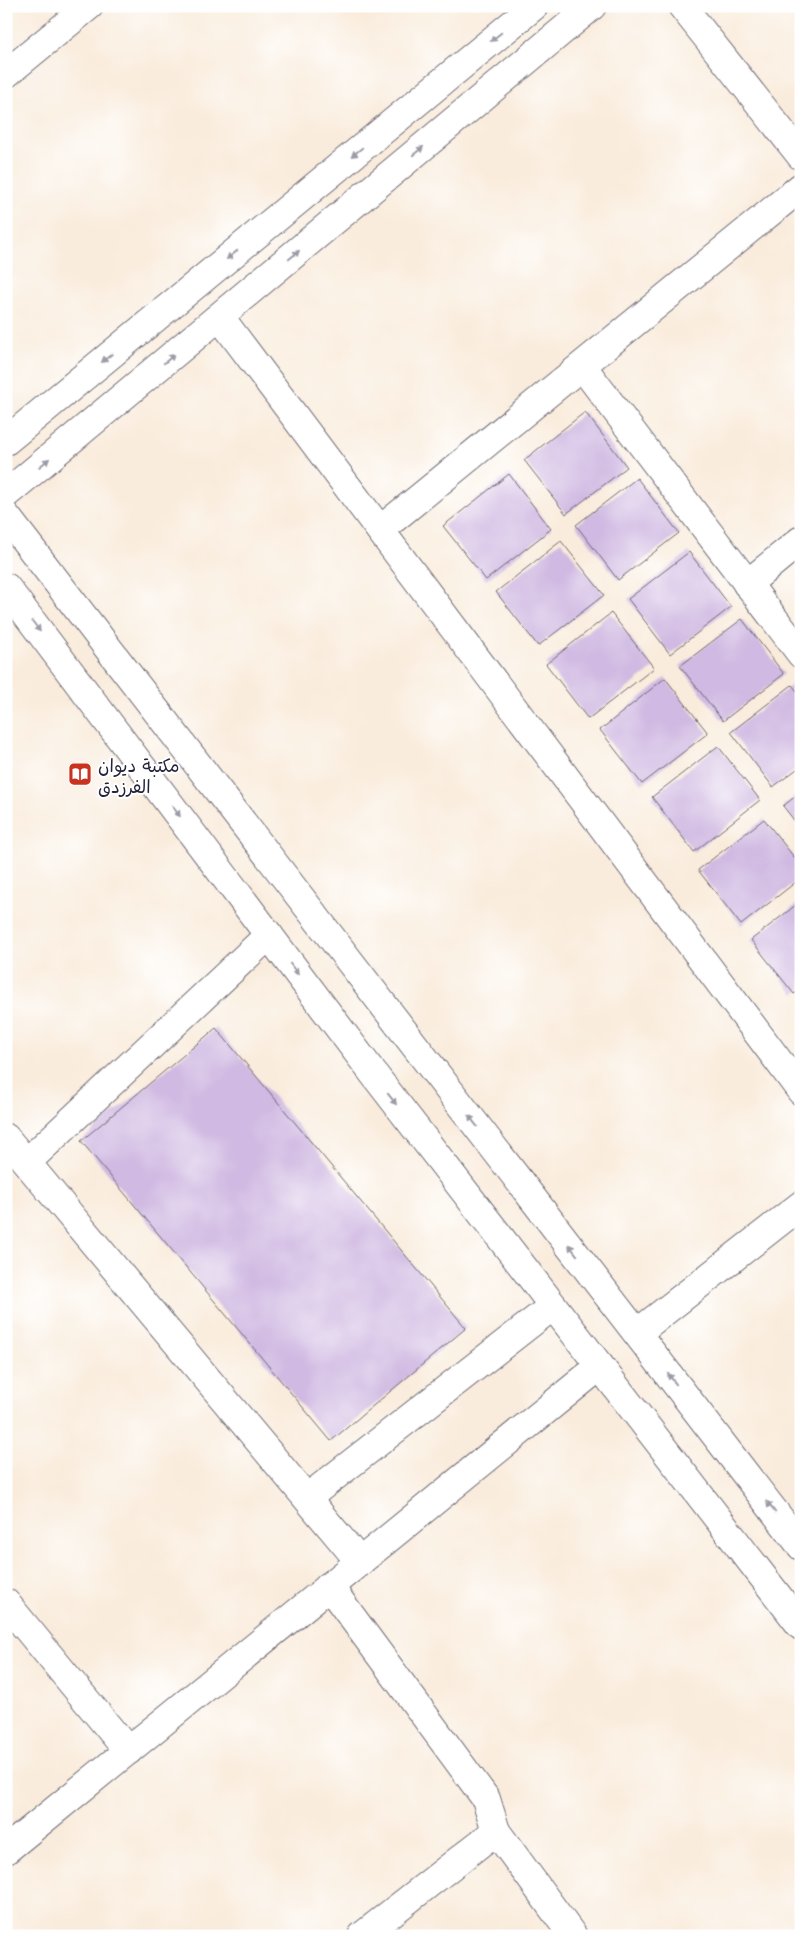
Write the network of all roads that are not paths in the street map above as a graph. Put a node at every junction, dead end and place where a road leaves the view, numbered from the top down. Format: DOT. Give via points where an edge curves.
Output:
graph roads {
  1 [pos="89,6"];
  2 [pos="534,6"];
  3 [pos="592,6"];
  4 [pos="682,6"];
  5 [pos="6,74"];
  6 [pos="801,156"];
  7 [pos="801,187"];
  8 [pos="220,316"];
  9 [pos="582,366"];
  10 [pos="6,441"];
  11 [pos="6,494"];
  12 [pos="6,516"];
  13 [pos="380,530"];
  14 [pos="801,540"];
  15 [pos="747,584"];
  16 [pos="6,587"];
  17 [pos="801,654"];
  18 [pos="269,935"];
  19 [pos="801,1091"];
  20 [pos="6,1138"];
  21 [pos="27,1162"];
  22 [pos="801,1205"];
  23 [pos="553,1306"];
  24 [pos="637,1333"];
  25 [pos="600,1366"];
  26 [pos="307,1498"];
  27 [pos="801,1546"];
  28 [pos="360,1562"];
  29 [pos="330,1586"];
  30 [pos="6,1603"];
  31 [pos="801,1626"];
  32 [pos="128,1751"];
  33 [pos="496,1831"];
  34 [pos="6,1850"];
  35 [pos="362,1936"];
  36 [pos="573,1936"];
  1 -- 5 [label="street"];
  2 -- 10 [label="street, one-way"];
  8 -- 3 [label="street, one-way"];
  4 -- 6 [label="street"];
  7 -- 9 [label="street"];
  11 -- 8 [label="street, one-way"];
  8 -- 13 [label="street"];
  9 -- 13 [label="street"];
  9 -- 15 [label="street"];
  24 -- 12 [label="street, one-way"];
  13 -- 19 [label="street"];
  14 -- 15 [label="street"];
  15 -- 17 [label="street"];
  16 -- 18 [label="street, one-way"];
  18 -- 21 [label="street"];
  18 -- 23 [label="street, one-way"];
  20 -- 21 [label="street"];
  21 -- 26 [label="street"];
  22 -- 24 [label="street"];
  23 -- 25 [label="street"];
  23 -- 26 [label="street"];
  27 -- 24 [label="street, one-way"];
  25 -- 28 [label="street"];
  25 -- 31 [label="street"];
  26 -- 28 [label="street"];
  28 -- 29 [label="street"];
  29 -- 32 [label="street"];
  29 -- 33 [label="street" via="486,1799"];
  30 -- 32 [label="street"];
  32 -- 34 [label="street"];
  33 -- 35 [label="street"];
  33 -- 36 [label="street"];
}
